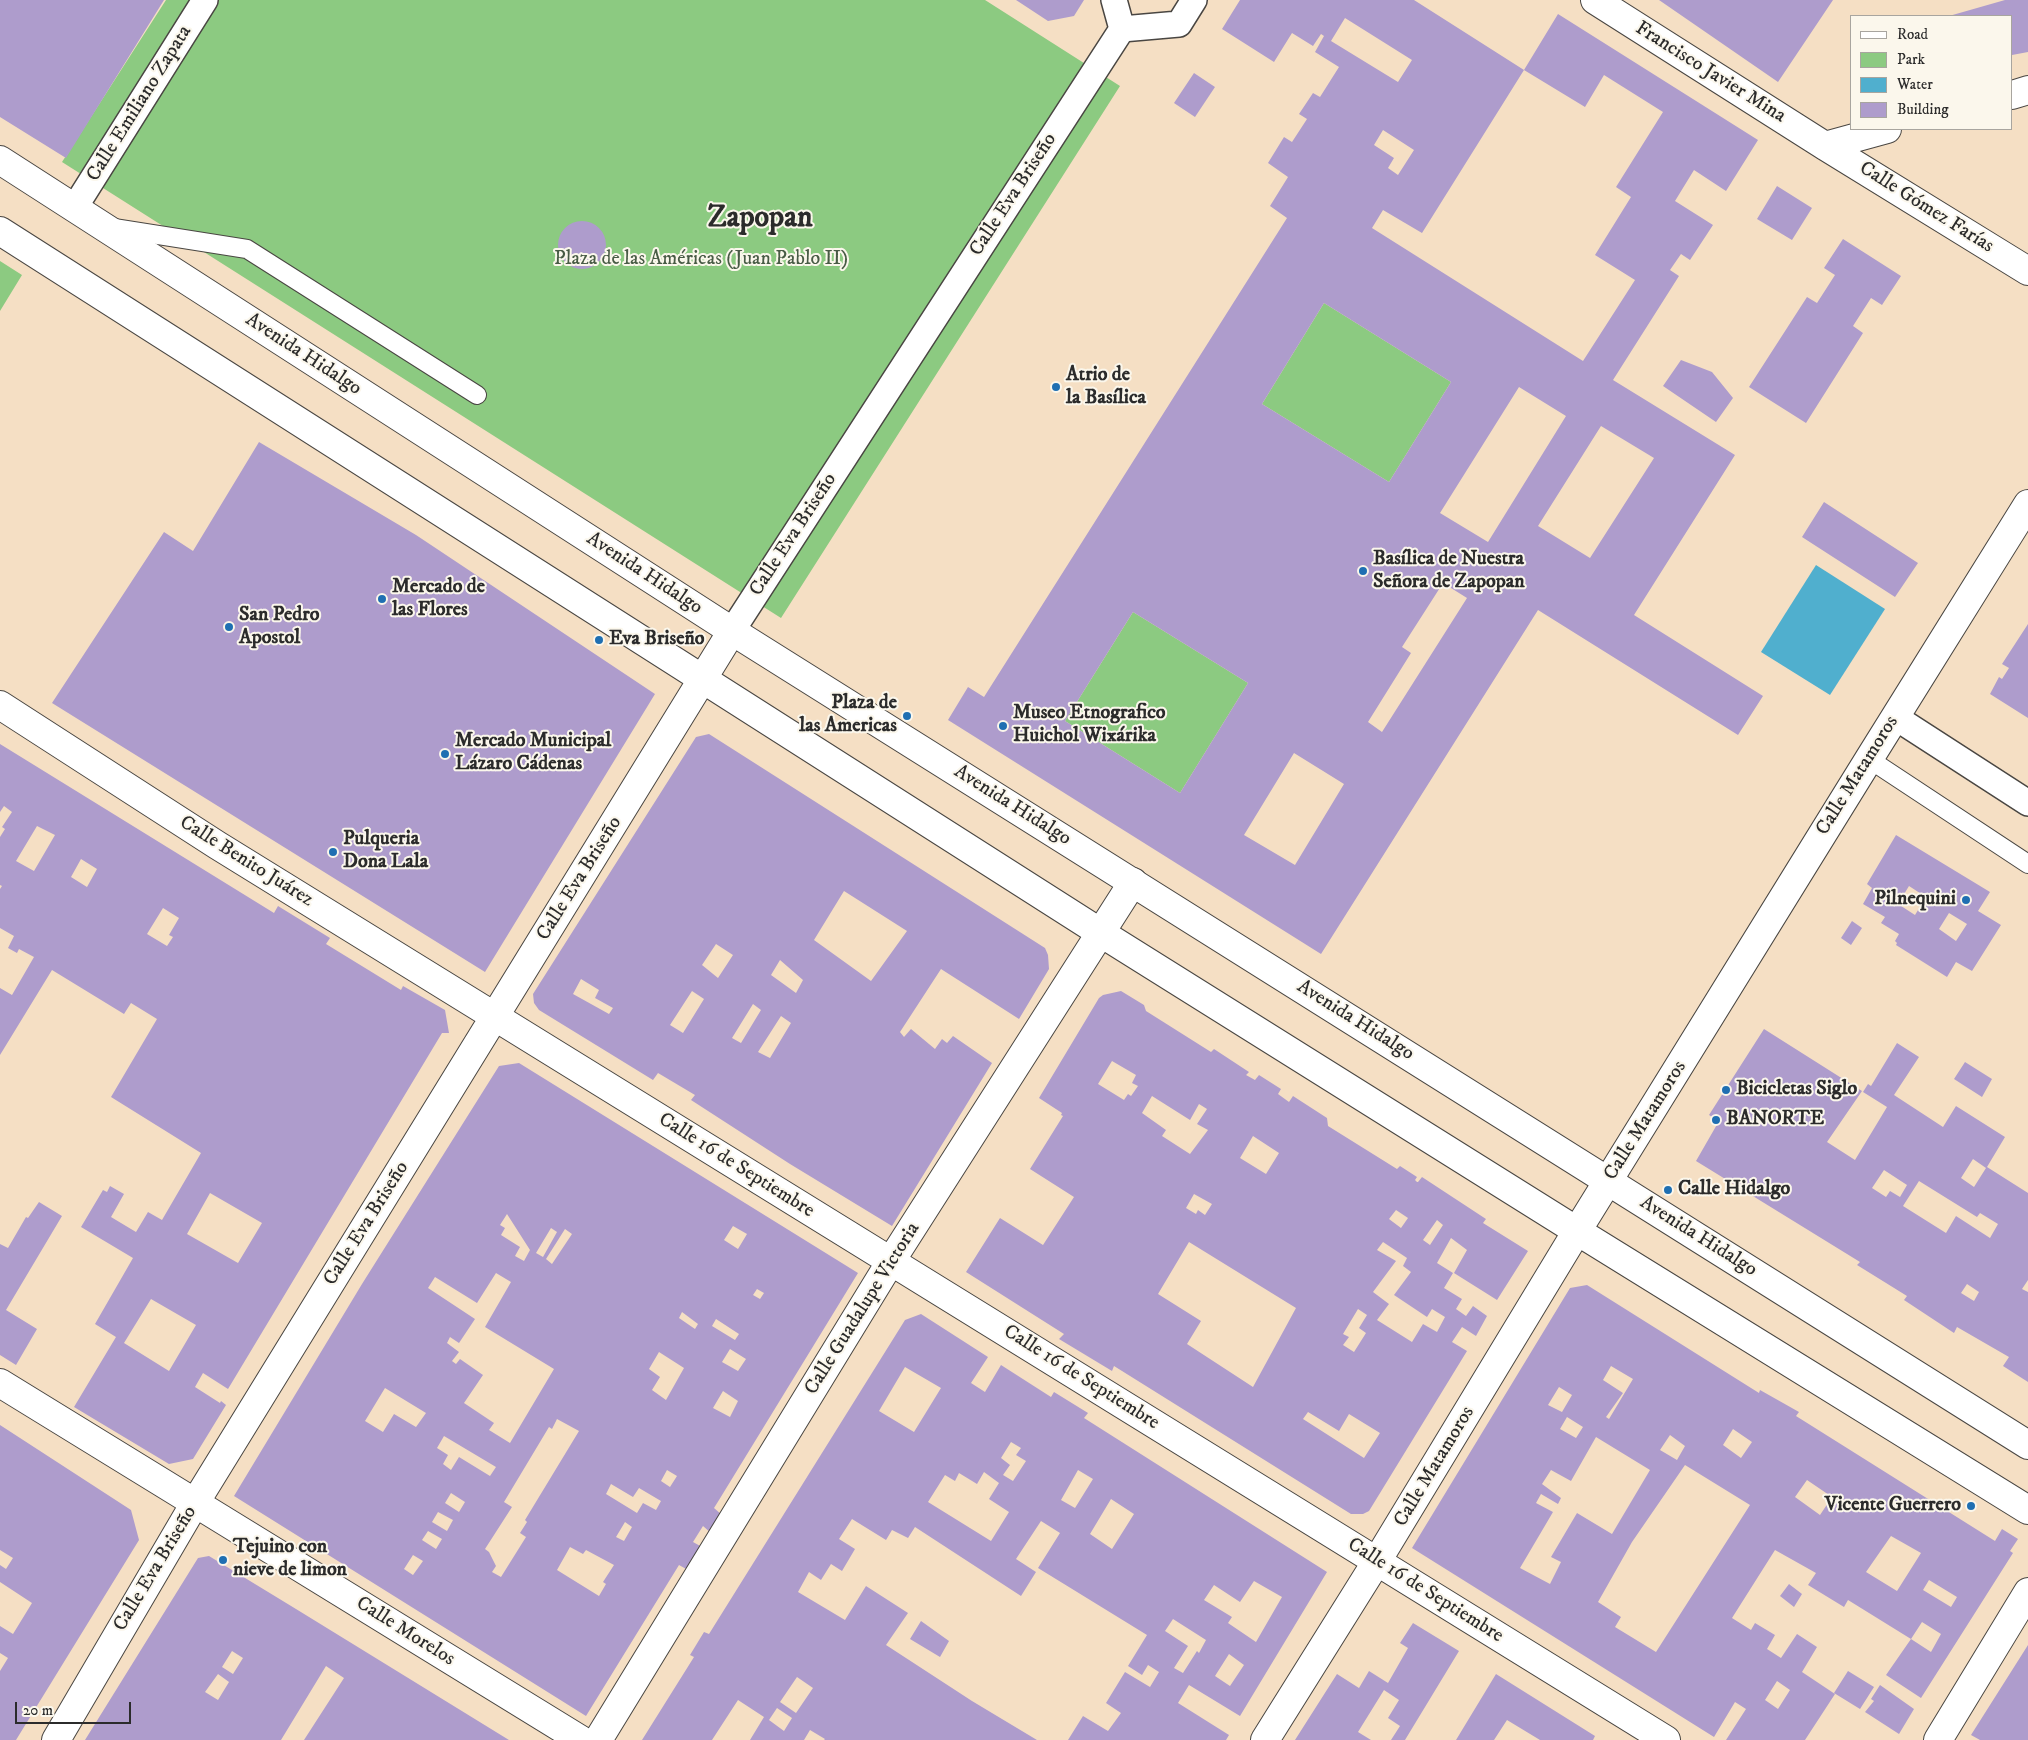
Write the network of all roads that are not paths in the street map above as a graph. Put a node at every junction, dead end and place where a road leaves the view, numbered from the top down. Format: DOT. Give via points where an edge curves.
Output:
graph roads {
  1 [pos="205,0"];
  2 [pos="1114,0"];
  3 [pos="1194,0"];
  4 [pos="1595,0"];
  5 [pos="1122,29"];
  6 [pos="2028,90"];
  7 [pos="2013,95"];
  8 [pos="1883,130"];
  9 [pos="1825,146"];
  10 [pos="0,160"];
  11 [pos="75,207"];
  12 [pos="104,226"];
  13 [pos="0,231"];
  14 [pos="2028,271"];
  15 [pos="477,395"];
  16 [pos="2028,504"];
  17 [pos="732,630"];
  18 [pos="702,680"];
  19 [pos="0,705"];
  20 [pos="1895,717"];
  21 [pos="1868,759"];
  22 [pos="2028,803"];
  23 [pos="2028,864"];
  24 [pos="1133,882"];
  25 [pos="1102,933"];
  26 [pos="495,1017"];
  27 [pos="1610,1181"];
  28 [pos="1577,1231"];
  29 [pos="891,1261"];
  30 [pos="0,1383"];
  31 [pos="2028,1445"];
  32 [pos="195,1503"];
  33 [pos="2028,1510"];
  34 [pos="1378,1561"];
  35 [pos="2028,1592"];
  36 [pos="56,1740"];
  37 [pos="581,1740"];
  38 [pos="598,1740"];
  39 [pos="1265,1740"];
  40 [pos="1666,1740"];
  41 [pos="1938,1740"];
  1 -- 11 [label="street, Calle Emiliano Zapata"];
  2 -- 5 [label="street"];
  3 -- 5 [label="street" via="1179,24"];
  4 -- 9 [label="street, Francisco Javier Mina"];
  5 -- 17 [label="street, Calle Eva Briseño"];
  6 -- 7 [label="street"];
  8 -- 9 [label="street"];
  9 -- 14 [label="street, Calle Gómez Farías"];
  10 -- 11 [label="street, Avenida Hidalgo"];
  11 -- 12 [label="street, Avenida Hidalgo"];
  12 -- 15 [label="lane" via="247,249"];
  12 -- 17 [label="street, Avenida Hidalgo"];
  13 -- 18 [label="street"];
  16 -- 20 [label="street, Calle Matamoros"];
  17 -- 18 [label="street, Calle Eva Briseño"];
  17 -- 24 [label="street, Avenida Hidalgo"];
  18 -- 25 [label="street"];
  18 -- 26 [label="street, Calle Eva Briseño"];
  19 -- 26 [label="street, Calle Benito Juárez" via="217,845"];
  20 -- 21 [label="street, Calle Matamoros"];
  20 -- 22 [label="street"];
  21 -- 23 [label="lane"];
  21 -- 27 [label="street, Calle Matamoros"];
  24 -- 25 [label="street, Calle Guadalupe Victoria"];
  24 -- 27 [label="street, Avenida Hidalgo"];
  25 -- 28 [label="street"];
  25 -- 29 [label="street, Calle Guadalupe Victoria"];
  26 -- 29 [label="street, Calle 16 de Septiembre"];
  26 -- 32 [label="street, Calle Eva Briseño"];
  27 -- 28 [label="street, Calle Matamoros"];
  27 -- 31 [label="street, Avenida Hidalgo"];
  28 -- 33 [label="street"];
  28 -- 34 [label="street, Calle Matamoros"];
  29 -- 34 [label="street, Calle 16 de Septiembre"];
  29 -- 38 [label="street, Calle Guadalupe Victoria"];
  30 -- 32 [label="street, Calle Morelos"];
  32 -- 36 [label="street, Calle Eva Briseño"];
  32 -- 37 [label="street, Calle Morelos"];
  34 -- 39 [label="street, Calle Matamoros"];
  34 -- 40 [label="street, Calle 16 de Septiembre"];
  35 -- 41 [label="street"];
}
